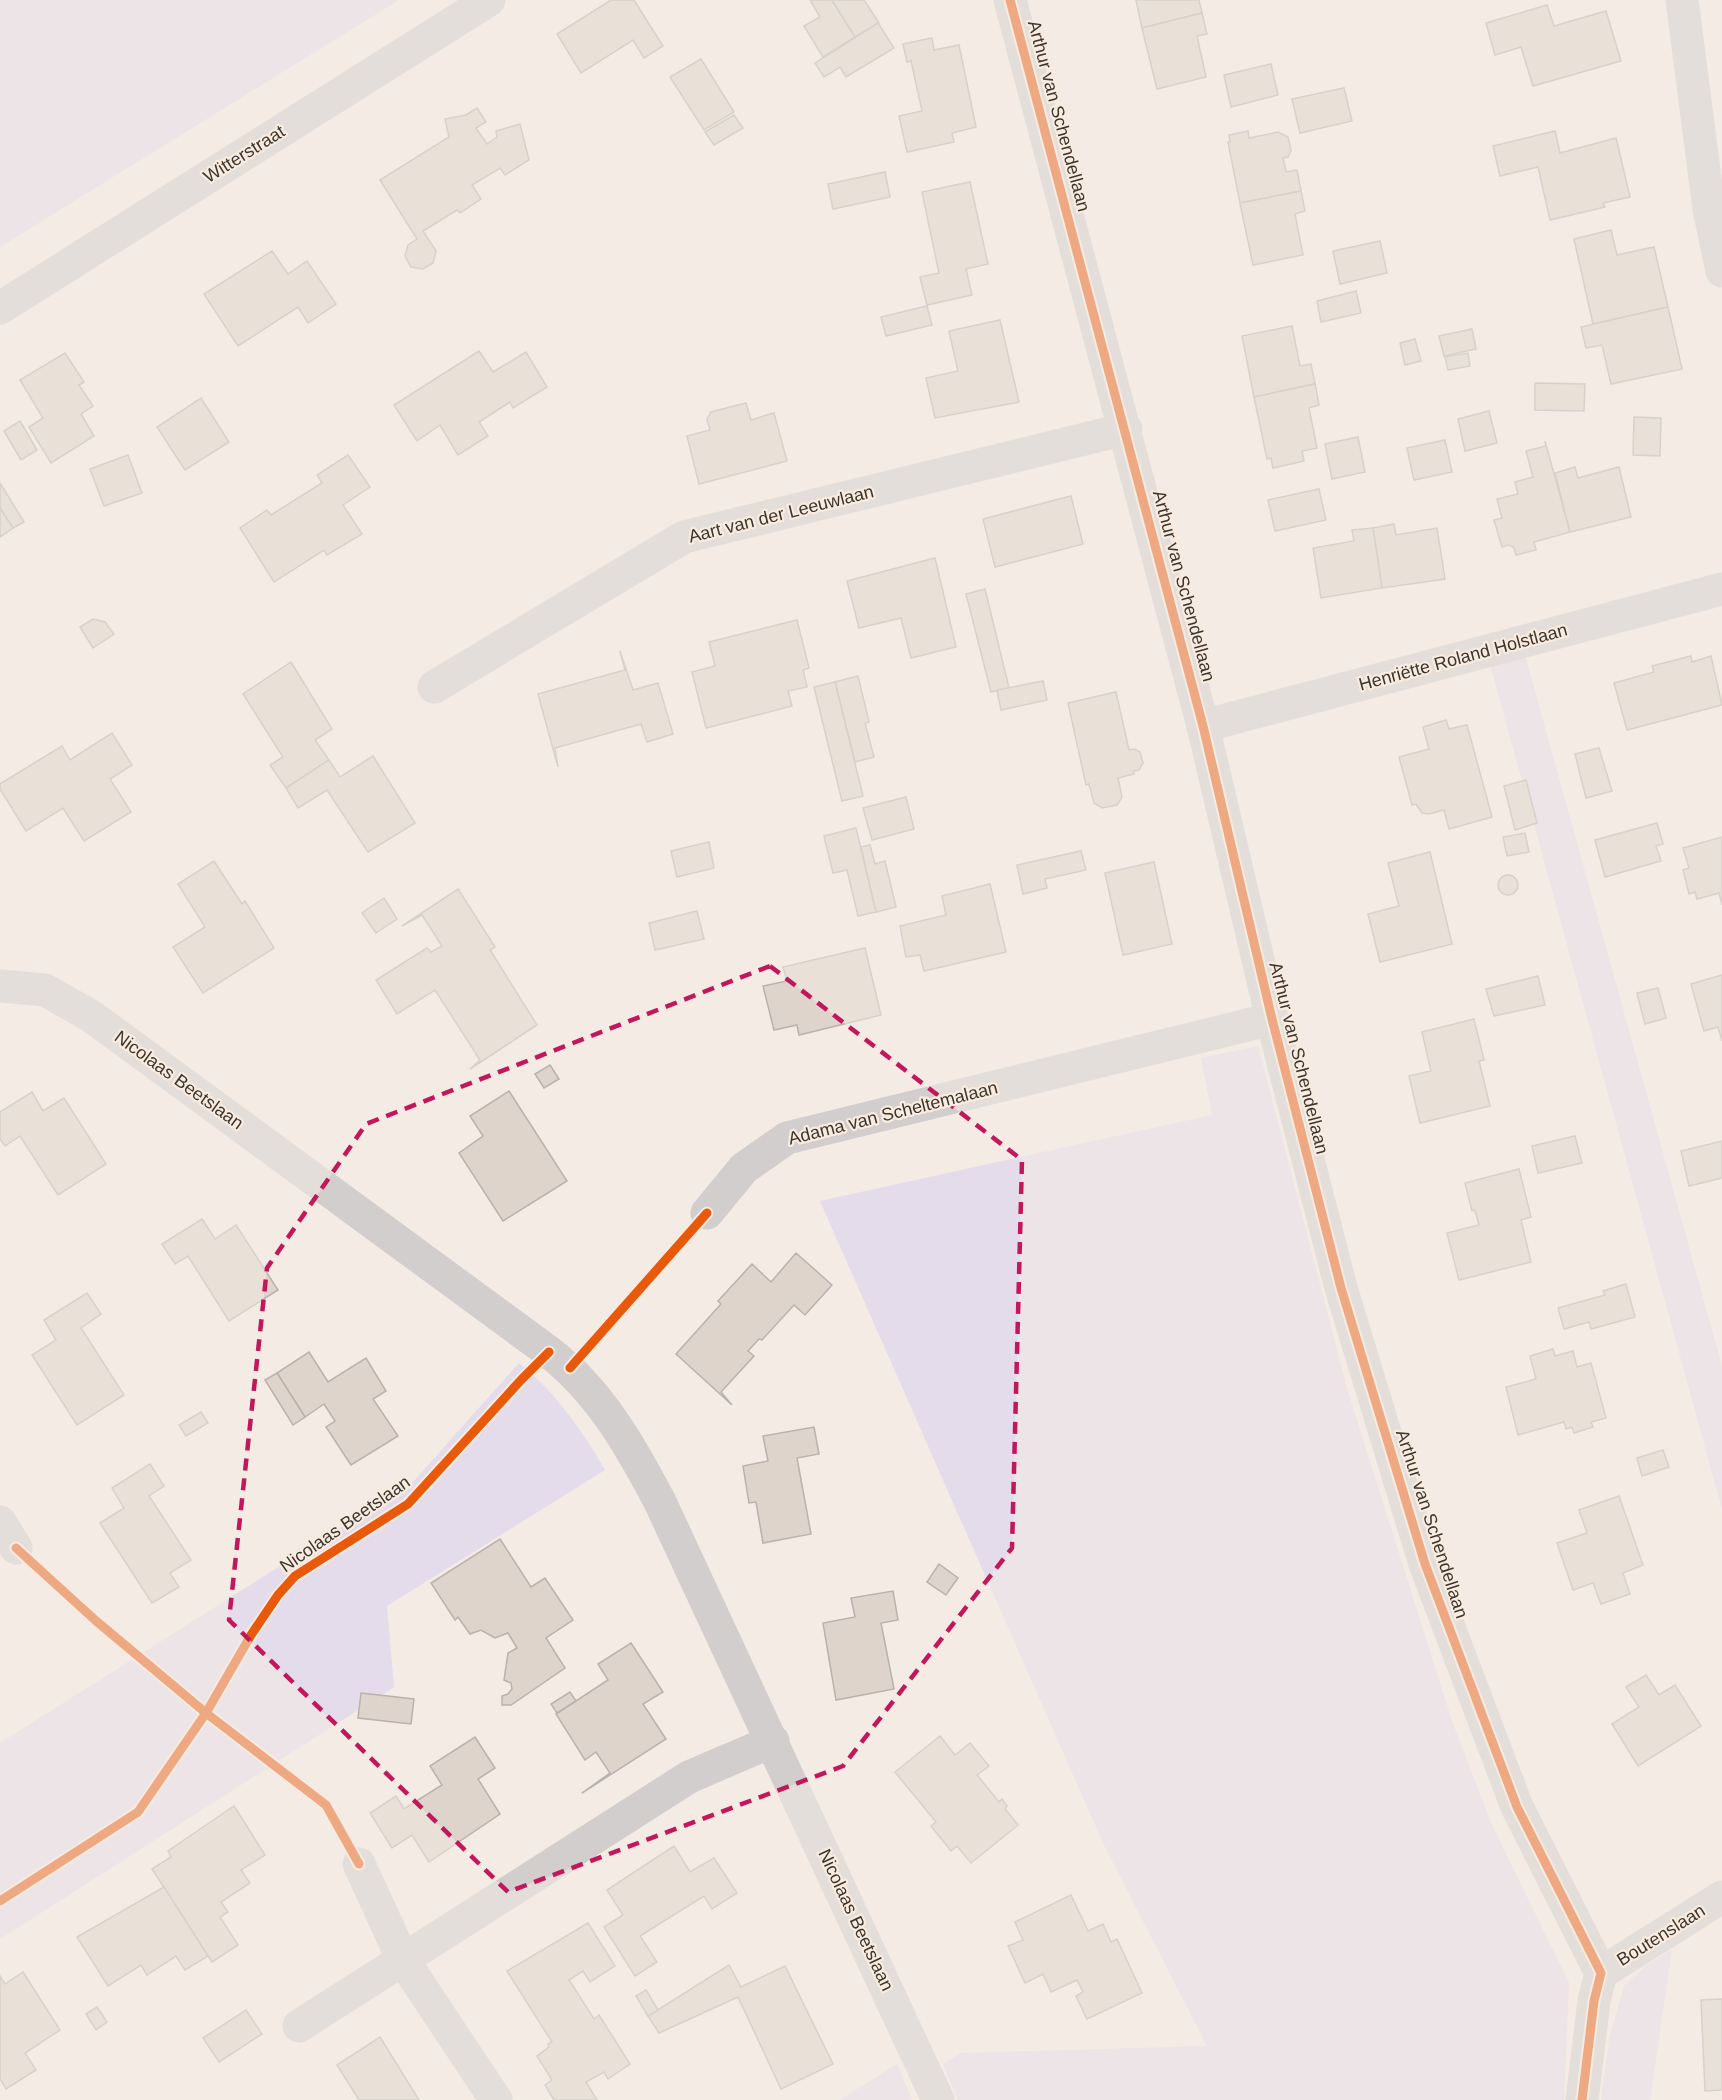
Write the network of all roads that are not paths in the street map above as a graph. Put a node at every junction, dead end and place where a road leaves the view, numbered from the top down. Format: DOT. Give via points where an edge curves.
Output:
graph roads {
  1 [pos="489,0"];
  2 [pos="1010,0"];
  3 [pos="1682,0"];
  4 [pos="1722,271"];
  5 [pos="0,308"];
  6 [pos="1126,429"];
  7 [pos="1722,589"];
  8 [pos="434,687"];
  9 [pos="1203,726"];
  10 [pos="0,986"];
  11 [pos="1272,1019"];
  12 [pos="707,1213"];
  13 [pos="773,1741"];
  14 [pos="359,1864"];
  15 [pos="1722,1897"];
  16 [pos="403,1960"];
  17 [pos="1601,1973"];
  18 [pos="299,2026"];
  19 [pos="496,2100"];
  20 [pos="938,2100"];
  21 [pos="1582,2100"];
  1 -- 5 [label="street, Witterstraat"];
  2 -- 6 [label="street, Arthur van Schendellaan"];
  3 -- 4 [label="street" via="1709,209"];
  6 -- 8 [label="street, Aart van der Leeuwlaan" via="684,537"];
  6 -- 9 [label="street, Arthur van Schendellaan"];
  7 -- 9 [label="street, Henriëtte Roland Holstlaan"];
  9 -- 11 [label="street, Arthur van Schendellaan"];
  10 -- 13 [label="street, Nicolaas Beetslaan" via="45,990 91,1016 570,1368 599,1400 632,1448"];
  11 -- 12 [label="street, Adama van Scheltemalaan" via="787,1138 744,1168"];
  11 -- 17 [label="street, Arthur van Schendellaan" via="1341,1288 1425,1564 1517,1807"];
  13 -- 16 [label="street" via="688,1777"];
  13 -- 20 [label="street, Nicolaas Beetslaan"];
  14 -- 16 [label="street"];
  15 -- 17 [label="street, Boutenslaan"];
  16 -- 18 [label="street"];
  16 -- 19 [label="street"];
  17 -- 21 [label="street"];
}
